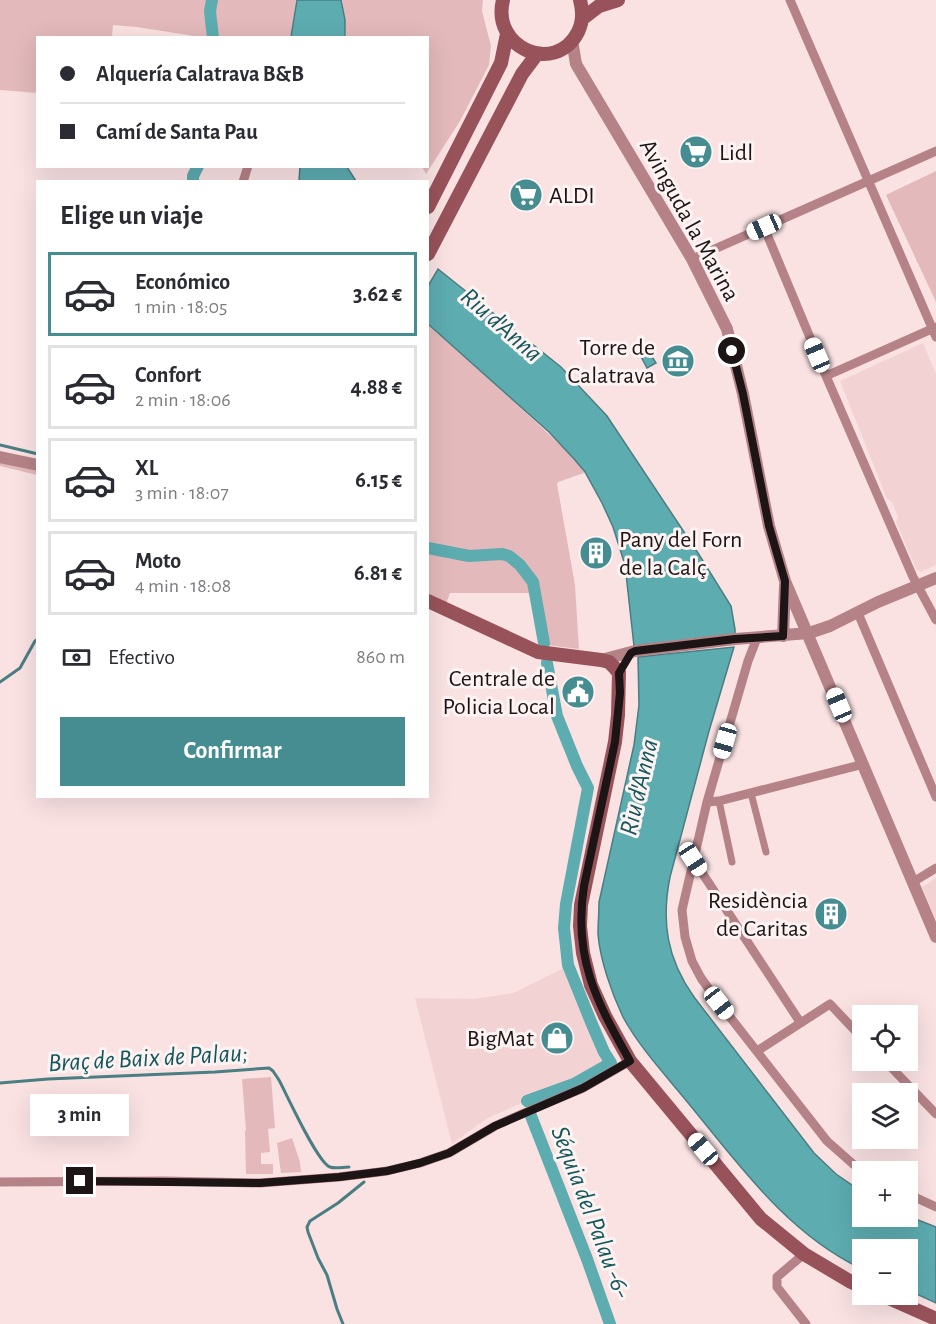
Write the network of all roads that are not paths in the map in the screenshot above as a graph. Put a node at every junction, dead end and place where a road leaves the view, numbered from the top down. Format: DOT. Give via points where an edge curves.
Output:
graph roads {
  1 [pos="503,0"];
  2 [pos="580,0"];
  3 [pos="618,0"];
  4 [pos="790,0"];
  5 [pos="582,19"];
  6 [pos="507,34"];
  7 [pos="572,40"];
  8 [pos="554,52"];
  9 [pos="537,54"];
  10 [pos="576,64"];
  11 [pos="936,151"];
  12 [pos="868,181"];
  13 [pos="429,205"];
  14 [pos="764,227"];
  15 [pos="429,252"];
  16 [pos="692,259"];
  17 [pos="935,331"];
  18 [pos="826,376"];
  19 [pos="0,457"];
  20 [pos="36,465"];
  21 [pos="936,578"];
  22 [pos="785,581"];
  23 [pos="917,586"];
  24 [pos="429,602"];
  25 [pos="858,613"];
  26 [pos="936,621"];
  27 [pos="808,633"];
  28 [pos="783,636"];
  29 [pos="758,638"];
  30 [pos="633,652"];
  31 [pos="601,660"];
  32 [pos="619,673"];
  33 [pos="864,764"];
  34 [pos="751,793"];
  35 [pos="936,797"];
  36 [pos="719,801"];
  37 [pos="707,802"];
  38 [pos="766,852"];
  39 [pos="693,859"];
  40 [pos="732,862"];
  41 [pos="936,868"];
  42 [pos="913,882"];
  43 [pos="936,937"];
  44 [pos="801,1022"];
  45 [pos="852,1027"];
  46 [pos="758,1052"];
  47 [pos="630,1061"];
  48 [pos="895,1071"];
  49 [pos="935,1112"];
  50 [pos="852,1163"];
  51 [pos="0,1182"];
  52 [pos="918,1199"];
  53 [pos="936,1207"];
  54 [pos="804,1254"];
  55 [pos="852,1282"];
  56 [pos="905,1305"];
  57 [pos="936,1319"];
  58 [pos="806,1324"];
  1 -- 6 [label="main road" via="501,17"];
  2 -- 5 [label="main road"];
  3 -- 5 [label="main road" via="600,6"];
  4 -- 12 [label="street"];
  5 -- 7 [label="main road"];
  6 -- 9 [label="main road" via="520,47"];
  6 -- 13 [label="main road" via="501,63"];
  7 -- 8 [label="main road"];
  7 -- 10 [label="street, Avinguda la Marina"];
  8 -- 9 [label="main road"];
  8 -- 10 [label="street"];
  9 -- 15 [label="main road" via="522,74"];
  10 -- 16 [label="street, Avinguda la Marina"];
  11 -- 12 [label="street"];
  12 -- 14 [label="street"];
  12 -- 17 [label="street"];
  14 -- 16 [label="street"];
  14 -- 18 [label="street"];
  16 -- 22 [label="street, Avinguda la Marina" via="727,329 769,526"];
  17 -- 18 [label="street"];
  18 -- 23 [label="street"];
  19 -- 20 [label="street"];
  21 -- 23 [label="street"];
  22 -- 27 [label="street"];
  22 -- 28 [label="street"];
  23 -- 25 [label="street"];
  23 -- 26 [label="street"];
  24 -- 31 [label="main road" via="538,652"];
  25 -- 27 [label="street"];
  25 -- 35 [label="street"];
  27 -- 28 [label="street"];
  27 -- 33 [label="street"];
  28 -- 29 [label="street"];
  29 -- 30 [label="street"];
  29 -- 37 [label="street"];
  30 -- 31 [label="street"];
  30 -- 32 [label="street"];
  31 -- 32 [label="main road" via="609,662"];
  32 -- 47 [label="main road" via="615,742 584,886 580,926 591,985"];
  33 -- 34 [label="street"];
  33 -- 42 [label="street"];
  34 -- 36 [label="street"];
  34 -- 38 [label="street"];
  36 -- 37 [label="street"];
  36 -- 40 [label="street"];
  37 -- 39 [label="street"];
  39 -- 44 [label="street"];
  39 -- 46 [label="street" via="682,910 692,962"];
  41 -- 42 [label="street"];
  42 -- 43 [label="street"];
  44 -- 45 [label="street" via="830,1004"];
  44 -- 46 [label="street"];
  46 -- 50 [label="street" via="827,1141"];
  47 -- 51 [label="street" via="583,1088 495,1126 449,1153 387,1171 260,1183"];
  47 -- 54 [label="main road" via="761,1219"];
  48 -- 49 [label="street"];
  52 -- 53 [label="street"];
  54 -- 55 [label="main road"];
  54 -- 58 [label="street" via="777,1277 777,1287"];
  56 -- 57 [label="main road"];
}
